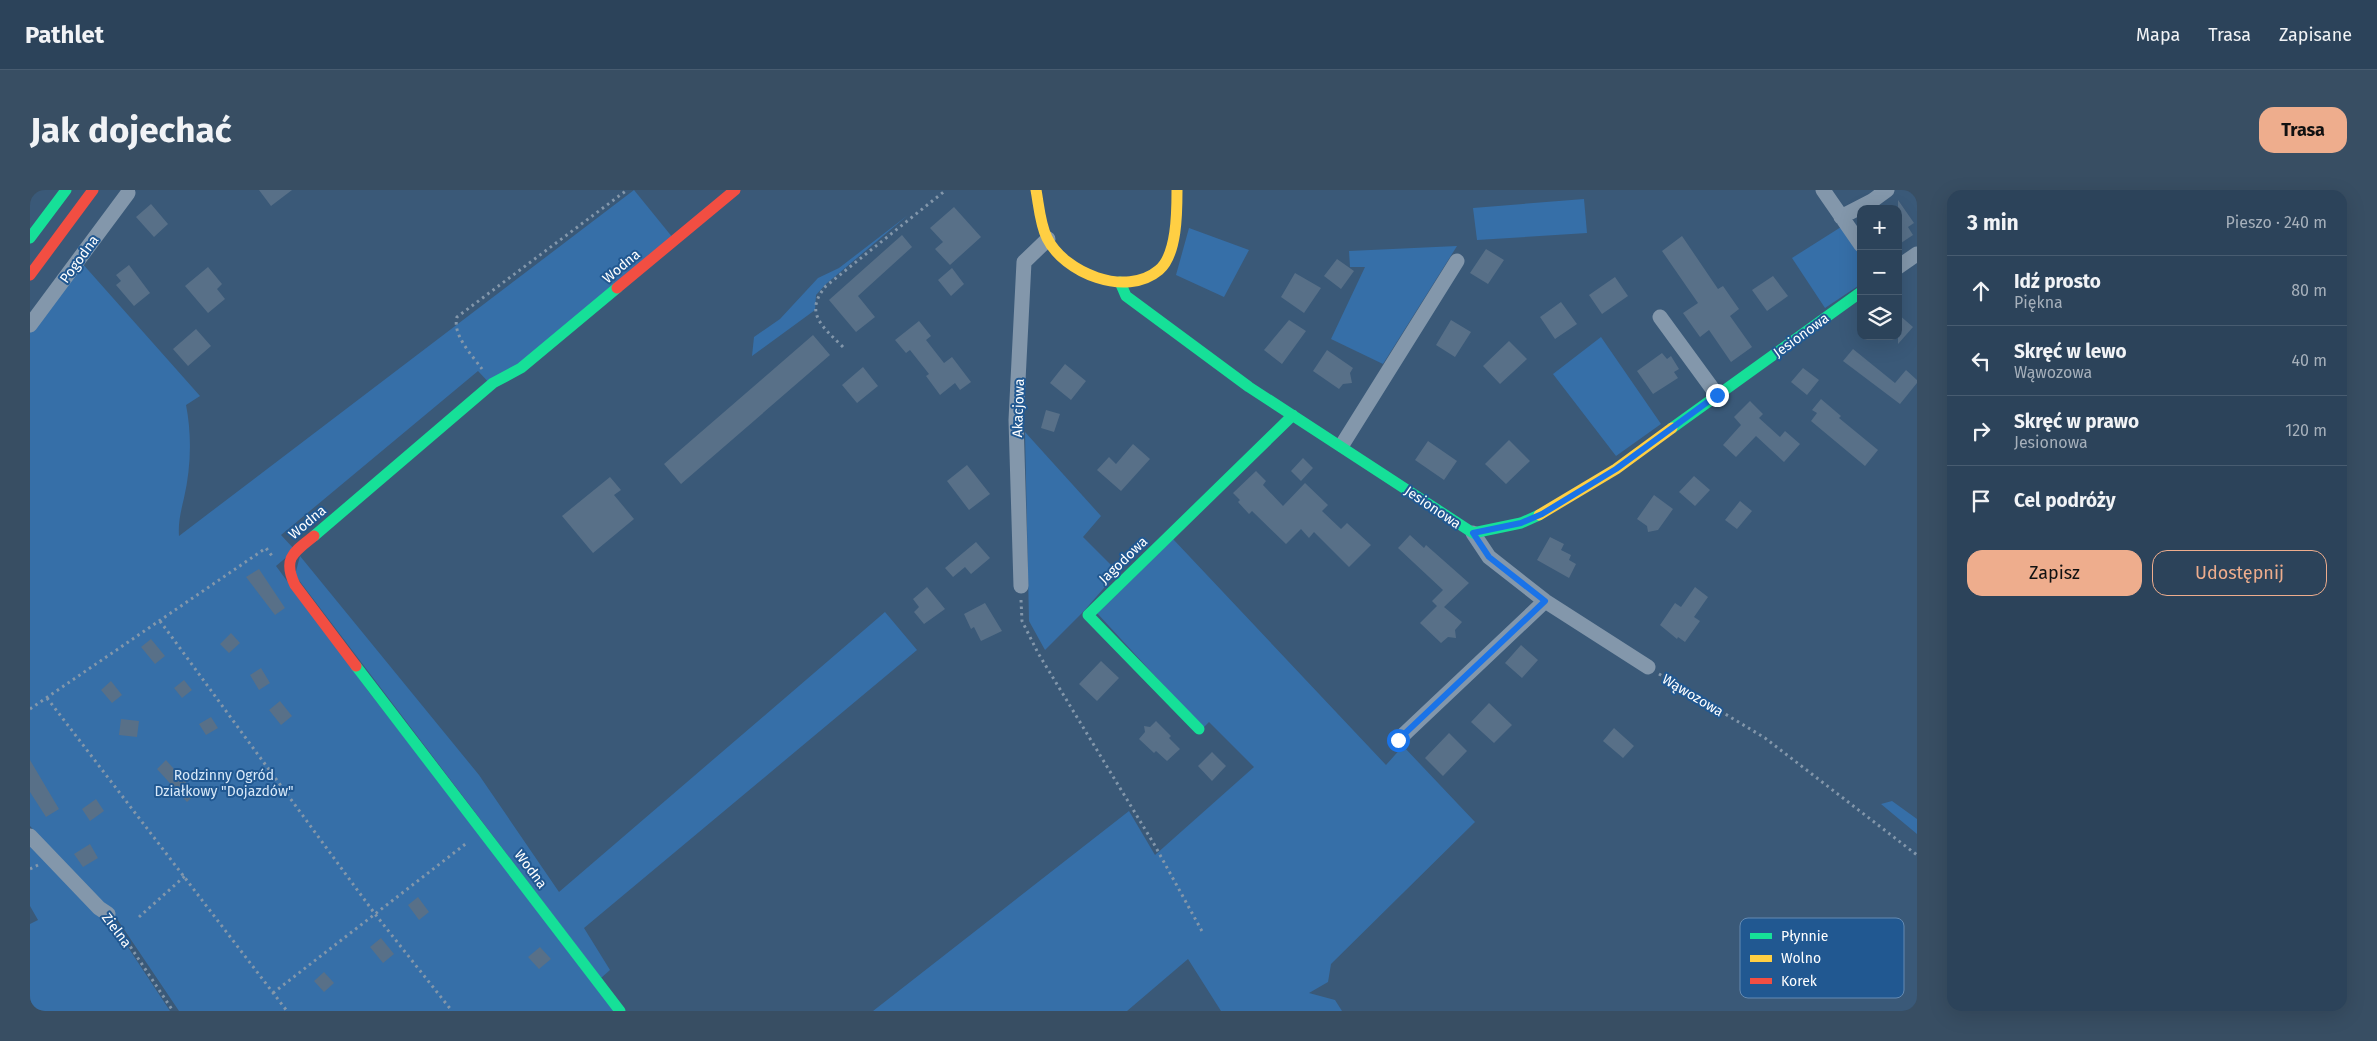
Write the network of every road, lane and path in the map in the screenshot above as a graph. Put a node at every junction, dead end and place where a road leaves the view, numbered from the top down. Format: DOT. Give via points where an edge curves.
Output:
graph roads {
  1 [pos="66,190"];
  2 [pos="93,190"];
  3 [pos="627,190"];
  4 [pos="735,190"];
  5 [pos="946,190"];
  6 [pos="1036,190"];
  7 [pos="1177,190"];
  8 [pos="1823,190"];
  9 [pos="1887,190"];
  10 [pos="127,191"];
  11 [pos="1841,217"];
  12 [pos="30,238"];
  13 [pos="1048,239"];
  14 [pos="1857,240"];
  15 [pos="1917,254"];
  16 [pos="1457,261"];
  17 [pos="1902,264"];
  18 [pos="30,275"];
  19 [pos="1120,282"];
  20 [pos="1857,295"];
  21 [pos="1660,317"];
  22 [pos="30,325"];
  23 [pos="843,347"];
  24 [pos="493,383"];
  25 [pos="1717,395"];
  26 [pos="1293,414"];
  27 [pos="1342,445"];
  28 [pos="1473,533"];
  29 [pos="292,554"];
  30 [pos="1020,586"];
  31 [pos="1545,601"];
  32 [pos="160,621"];
  33 [pos="1648,667"];
  34 [pos="47,698"];
  35 [pos="30,710"];
  36 [pos="1198,730"];
  37 [pos="1398,740"];
  38 [pos="484,830"];
  39 [pos="30,836"];
  40 [pos="1917,855"];
  41 [pos="185,876"];
  42 [pos="108,914"];
  43 [pos="375,914"];
  44 [pos="139,917"];
  45 [pos="1203,933"];
  46 [pos="273,993"];
  47 [pos="173,1011"];
  48 [pos="287,1011"];
  49 [pos="452,1011"];
  50 [pos="620,1011"];
  1 -- 12 [label="street"];
  2 -- 18 [label="street"];
  3 -- 24 [label="path" via="457,317 455,324 464,344"];
  4 -- 24 [label="street, Wodna" via="521,368"];
  5 -- 23 [label="path" via="817,296 819,322"];
  6 -- 13 [label="street"];
  7 -- 19 [label="street" via="1177,217 1167,260 1148,278"];
  8 -- 11 [label="street"];
  9 -- 11 [label="street"];
  10 -- 22 [label="street, Pogodna"];
  11 -- 14 [label="street"];
  13 -- 19 [label="street" via="1069,263 1096,277"];
  13 -- 30 [label="street, Akacjowa" via="1024,262 1016,420"];
  15 -- 17 [label="street"];
  16 -- 27 [label="street"];
  19 -- 26 [label="street, Jesionowa" via="1126,296 1249,387"];
  20 -- 25 [label="street, Jesionowa"];
  21 -- 25 [label="street"];
  24 -- 29 [label="street, Wodna"];
  25 -- 28 [label="street, Jesionowa" via="1616,469 1542,514 1521,523"];
  26 -- 27 [label="street, Jesionowa"];
  26 -- 36 [label="street, Jagodowa" via="1088,615"];
  27 -- 28 [label="street, Jesionowa"];
  28 -- 31 [label="street, Wąwozowa" via="1489,557"];
  29 -- 32 [label="path" via="277,564 266,548"];
  29 -- 38 [label="street, Wodna" via="288,571 295,585"];
  30 -- 45 [label="path" via="1022,621 1038,652 1154,844"];
  31 -- 33 [label="street, Wąwozowa"];
  31 -- 37 [label="street"];
  32 -- 34 [label="path"];
  32 -- 43 [label="path"];
  33 -- 40 [label="path, Wąwozowa" via="1765,738"];
  34 -- 35 [label="path"];
  34 -- 41 [label="path"];
  38 -- 43 [label="path"];
  38 -- 50 [label="street, Wodna"];
  39 -- 42 [label="street, Zielna"];
  41 -- 44 [label="path"];
  41 -- 46 [label="path"];
  42 -- 47 [label="path, Zielna"];
  43 -- 46 [label="path"];
  43 -- 49 [label="path"];
  46 -- 48 [label="path"];
}
